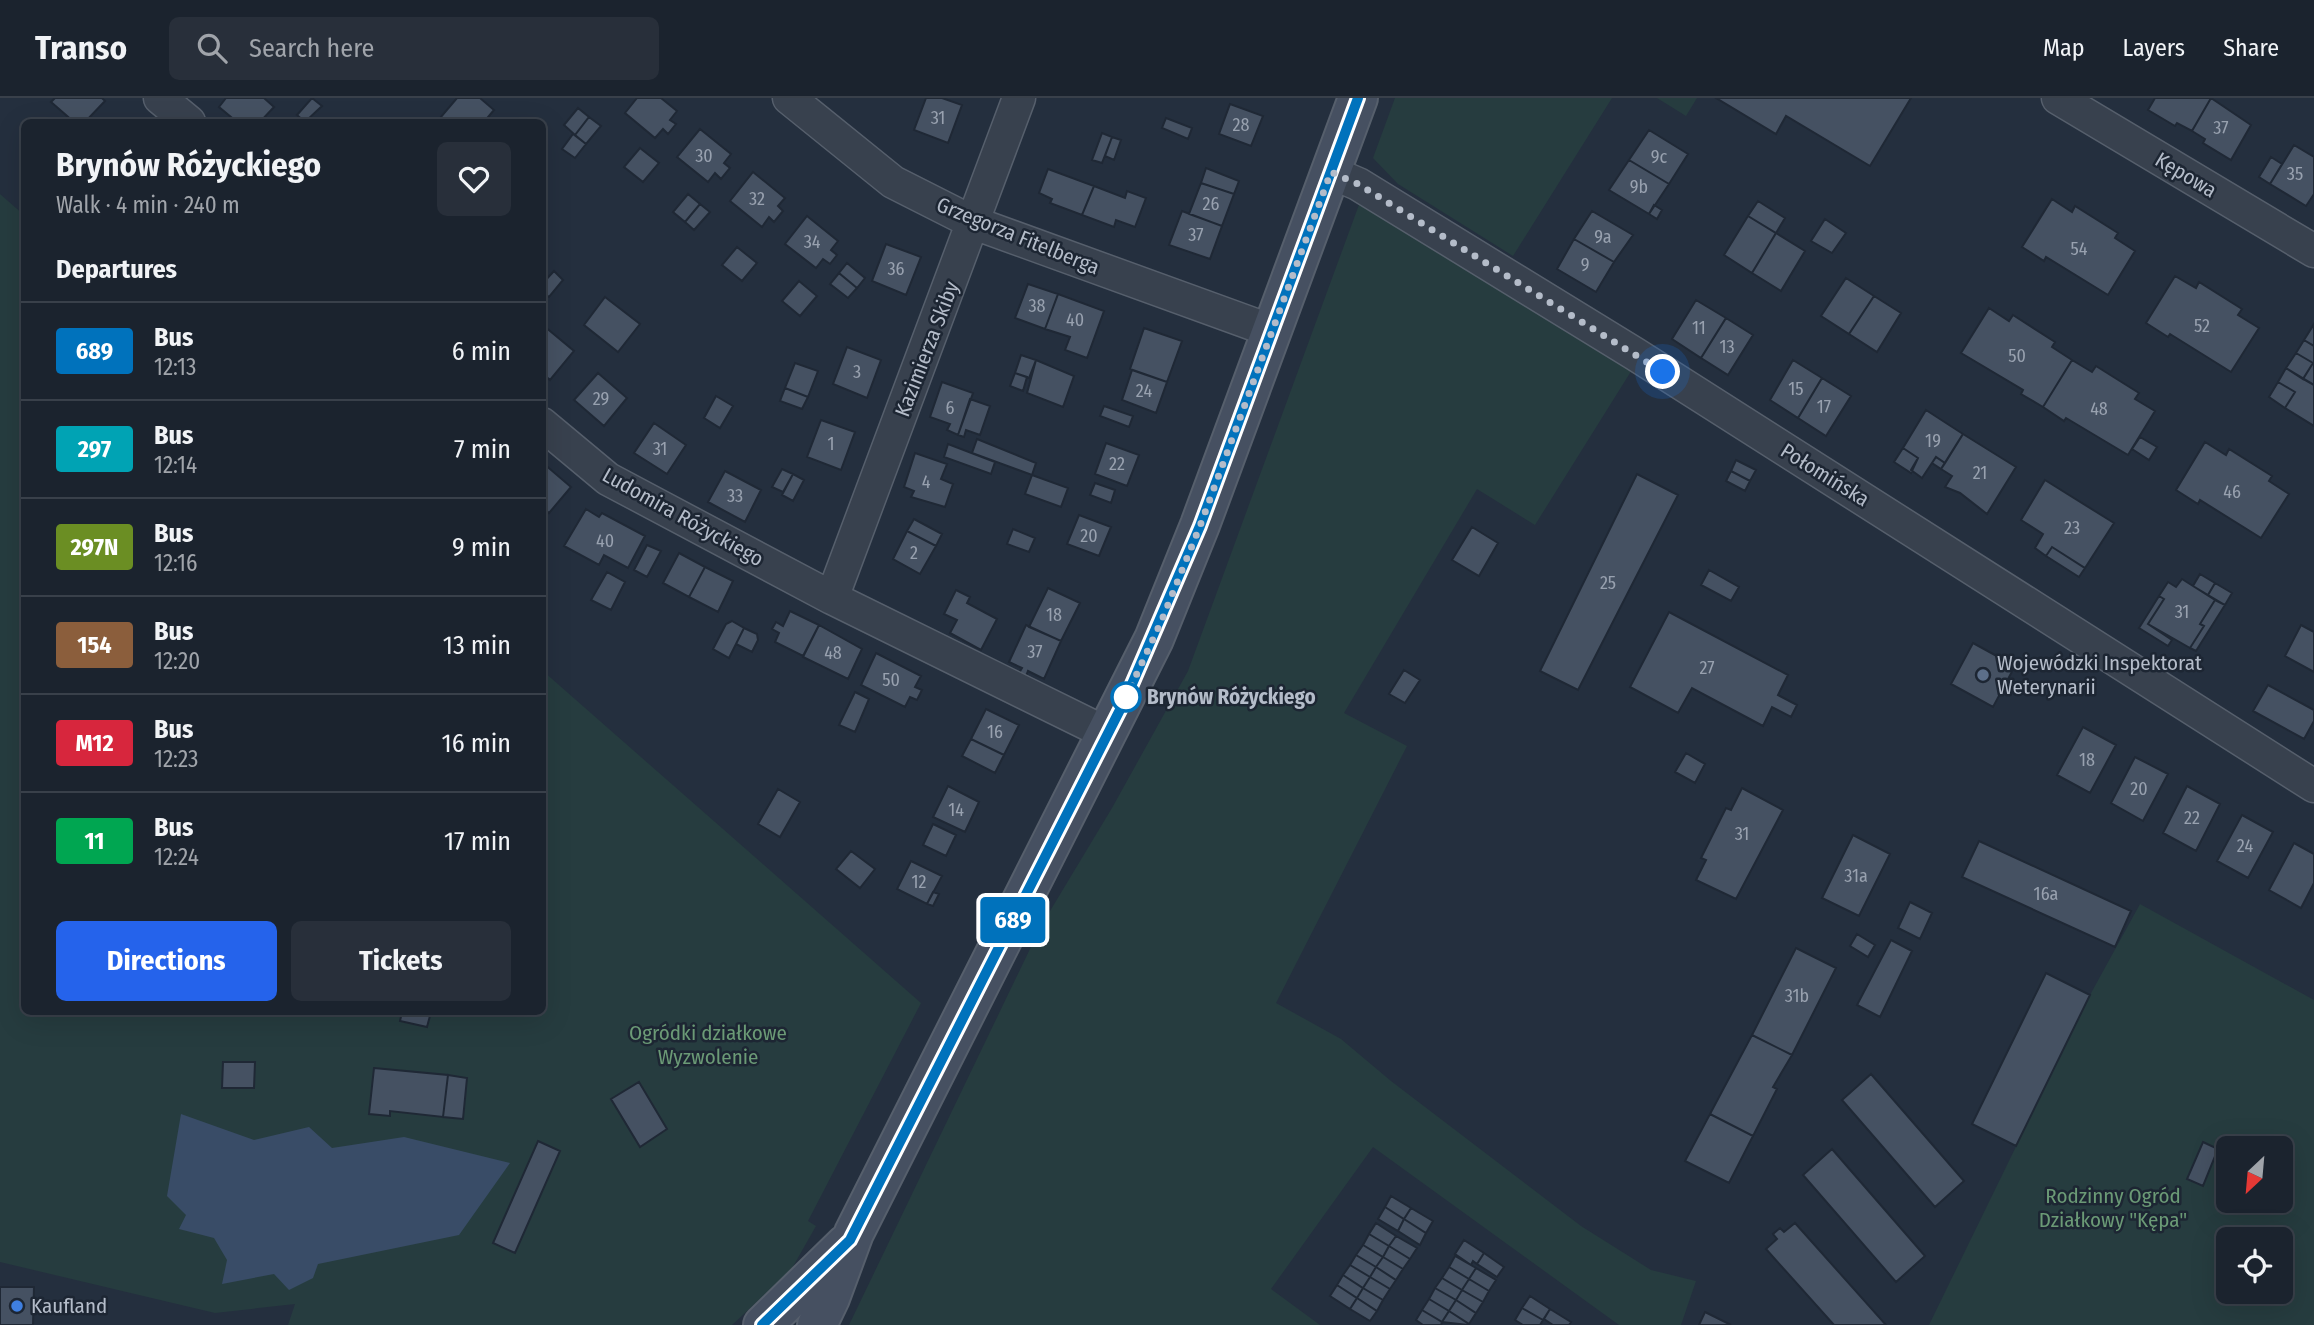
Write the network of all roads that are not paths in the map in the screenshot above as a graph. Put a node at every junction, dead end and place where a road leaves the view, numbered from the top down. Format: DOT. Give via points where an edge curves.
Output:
graph roads {
  1 [pos="160,98"];
  2 [pos="789,98"];
  3 [pos="1019,98"];
  4 [pos="1358,98"];
  5 [pos="2058,98"];
  6 [pos="2099,109"];
  7 [pos="185,119"];
  8 [pos="1331,172"];
  9 [pos="974,223"];
  10 [pos="2314,251"];
  11 [pos="1272,331"];
  12 [pos="546,427"];
  13 [pos="832,598"];
  14 [pos="1108,734"];
  15 [pos="2314,786"];
  16 [pos="850,1240"];
  17 [pos="762,1325"];
  18 [pos="817,1325"];
  1 -- 7 [label="street"];
  2 -- 9 [label="street, Grzegorza Fitelberga" via="893,183"];
  3 -- 9 [label="street, Kazimierza Skiby"];
  4 -- 8 [label="main road"];
  5 -- 6 [label="street, Kępowa"];
  6 -- 10 [label="street, Kępowa"];
  8 -- 11 [label="main road"];
  8 -- 15 [label="street, Połomińska" via="1519,281"];
  9 -- 11 [label="street, Grzegorza Fitelberga"];
  9 -- 13 [label="street, Kazimierza Skiby"];
  11 -- 14 [label="main road" via="1176,588"];
  12 -- 13 [label="street, Ludomira Różyckiego" via="608,479"];
  13 -- 14 [label="street, Ludomira Różyckiego"];
  14 -- 16 [label="main road"];
  16 -- 17 [label="main road"];
  16 -- 18 [label="main road"];
}
